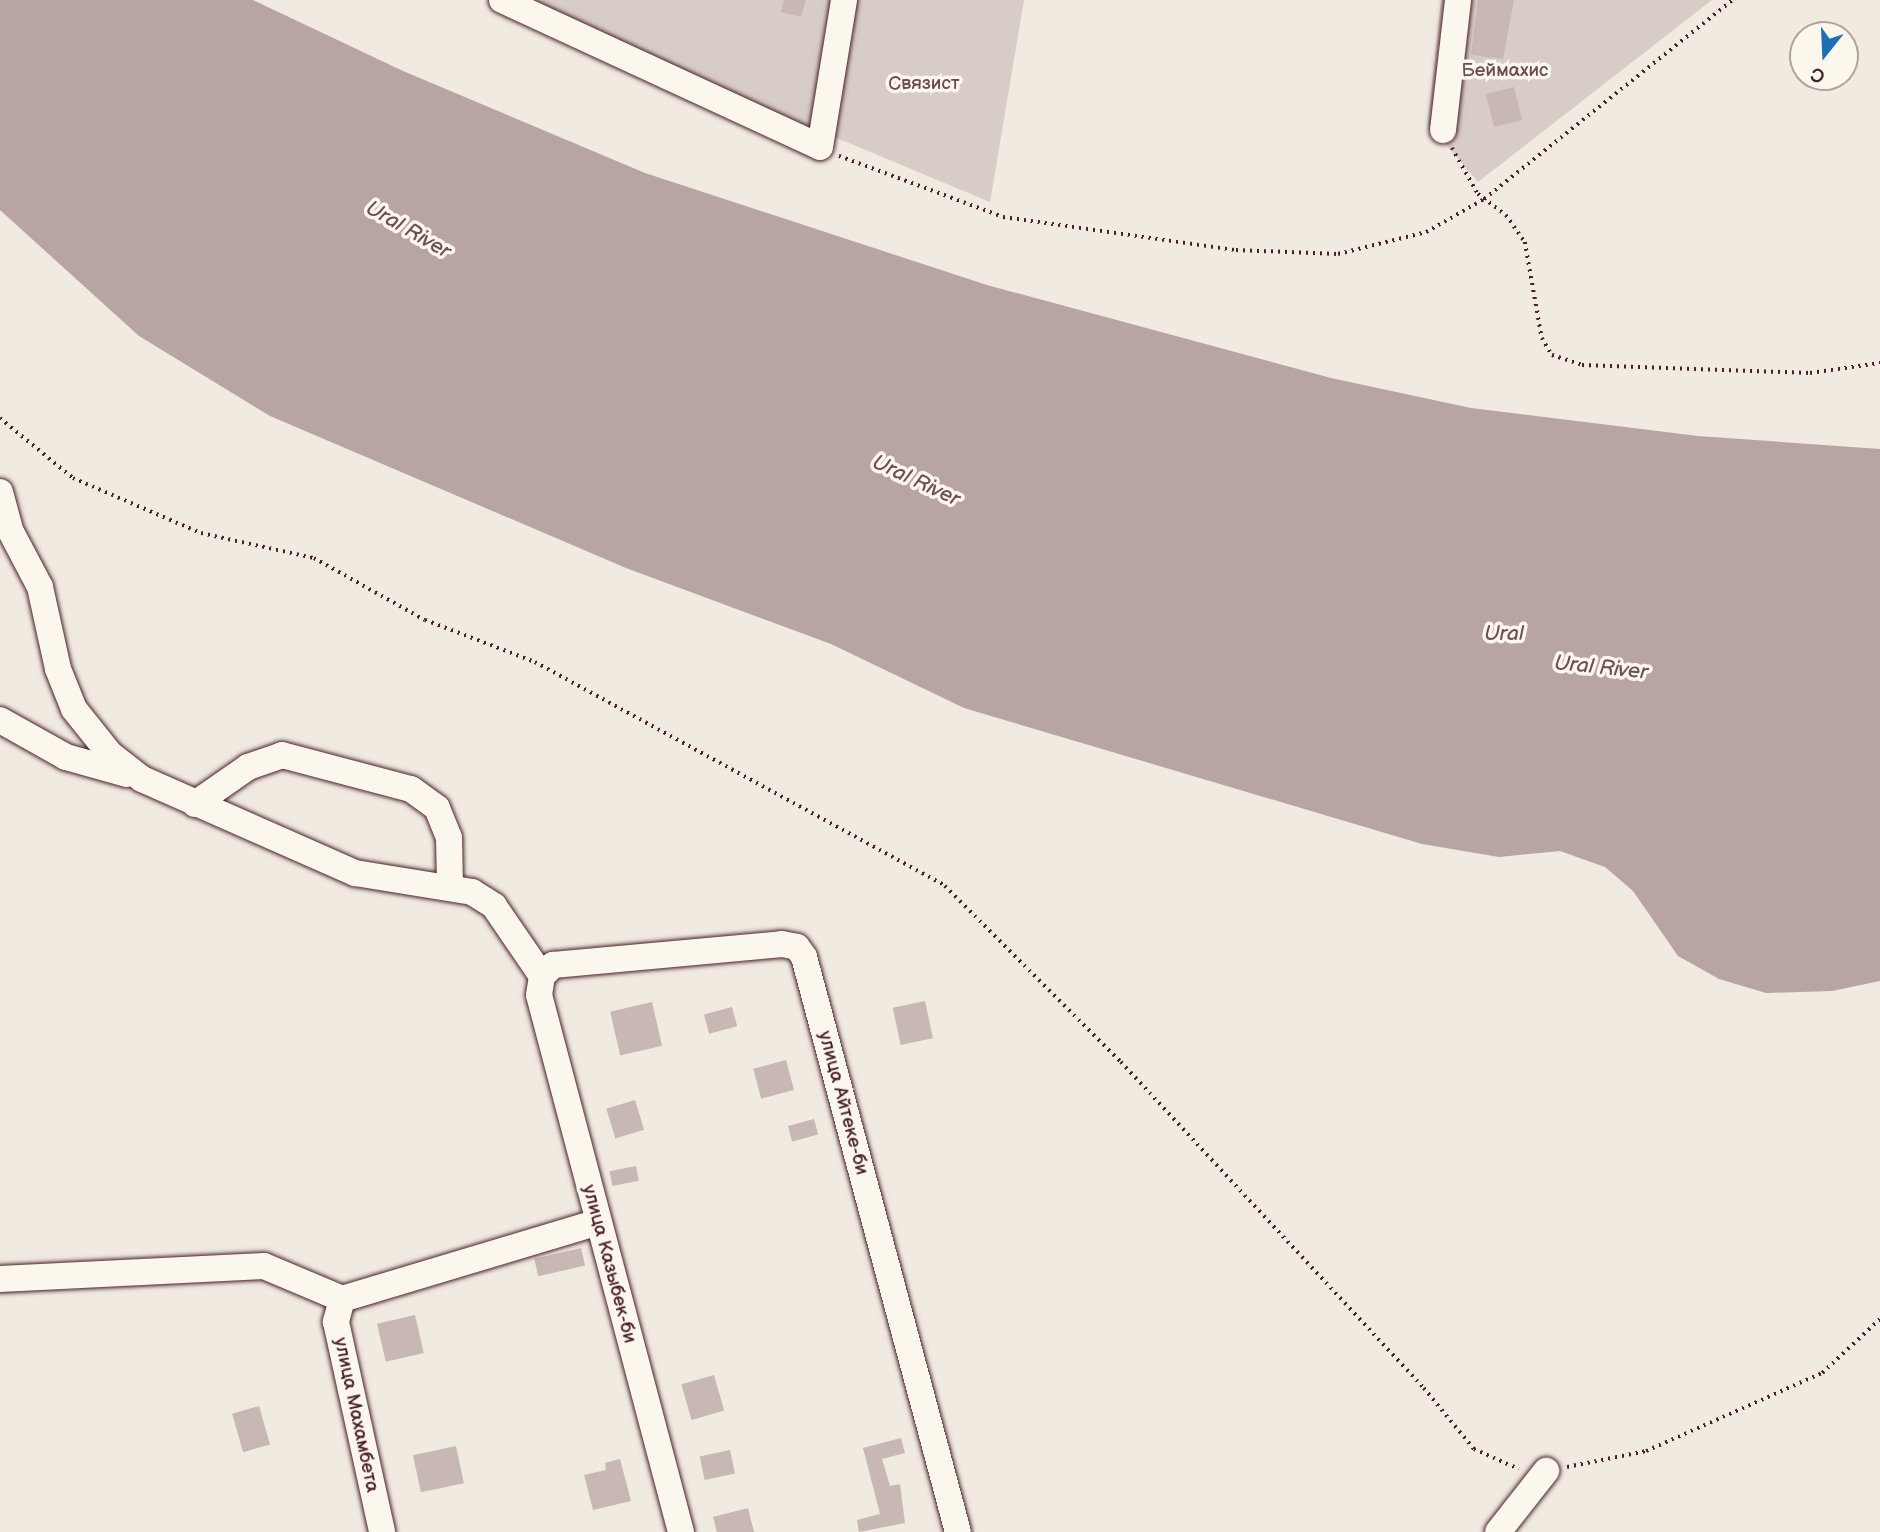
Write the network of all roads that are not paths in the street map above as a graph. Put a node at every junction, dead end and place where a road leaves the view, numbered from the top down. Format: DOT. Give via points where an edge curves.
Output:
graph roads {
  1 [pos="844,0"];
  2 [pos="1458,0"];
  3 [pos="516,3"];
  4 [pos="1443,130"];
  5 [pos="0,492"];
  6 [pos="5,529"];
  7 [pos="0,720"];
  8 [pos="142,779"];
  9 [pos="195,804"];
  10 [pos="450,886"];
  11 [pos="540,986"];
  12 [pos="598,1222"];
  13 [pos="0,1279"];
  14 [pos="342,1299"];
  15 [pos="1546,1471"];
  16 [pos="382,1532"];
  17 [pos="681,1532"];
  18 [pos="958,1532"];
  19 [pos="1498,1532"];
  1 -- 3 [label="street" via="820,147"];
  2 -- 4 [label="street"];
  5 -- 6 [label="street"];
  6 -- 8 [label="street" via="40,587 58,669 74,709 110,754"];
  7 -- 8 [label="street" via="66,757"];
  8 -- 9 [label="street"];
  9 -- 10 [label="street" via="355,873 388,882"];
  9 -- 10 [label="street" via="248,767 282,755 411,789 438,808 449,838"];
  10 -- 11 [label="street, улица Казыбек-би" via="494,906"];
  11 -- 12 [label="street, улица Казыбек-би"];
  11 -- 18 [label="street, улица Айтеке-би" via="553,965 797,947 804,957"];
  12 -- 14 [label="street"];
  12 -- 17 [label="street, улица Казыбек-би"];
  13 -- 14 [label="street" via="264,1266"];
  14 -- 16 [label="street, улица Махамбета" via="336,1322"];
  15 -- 19 [label="street"];
}
